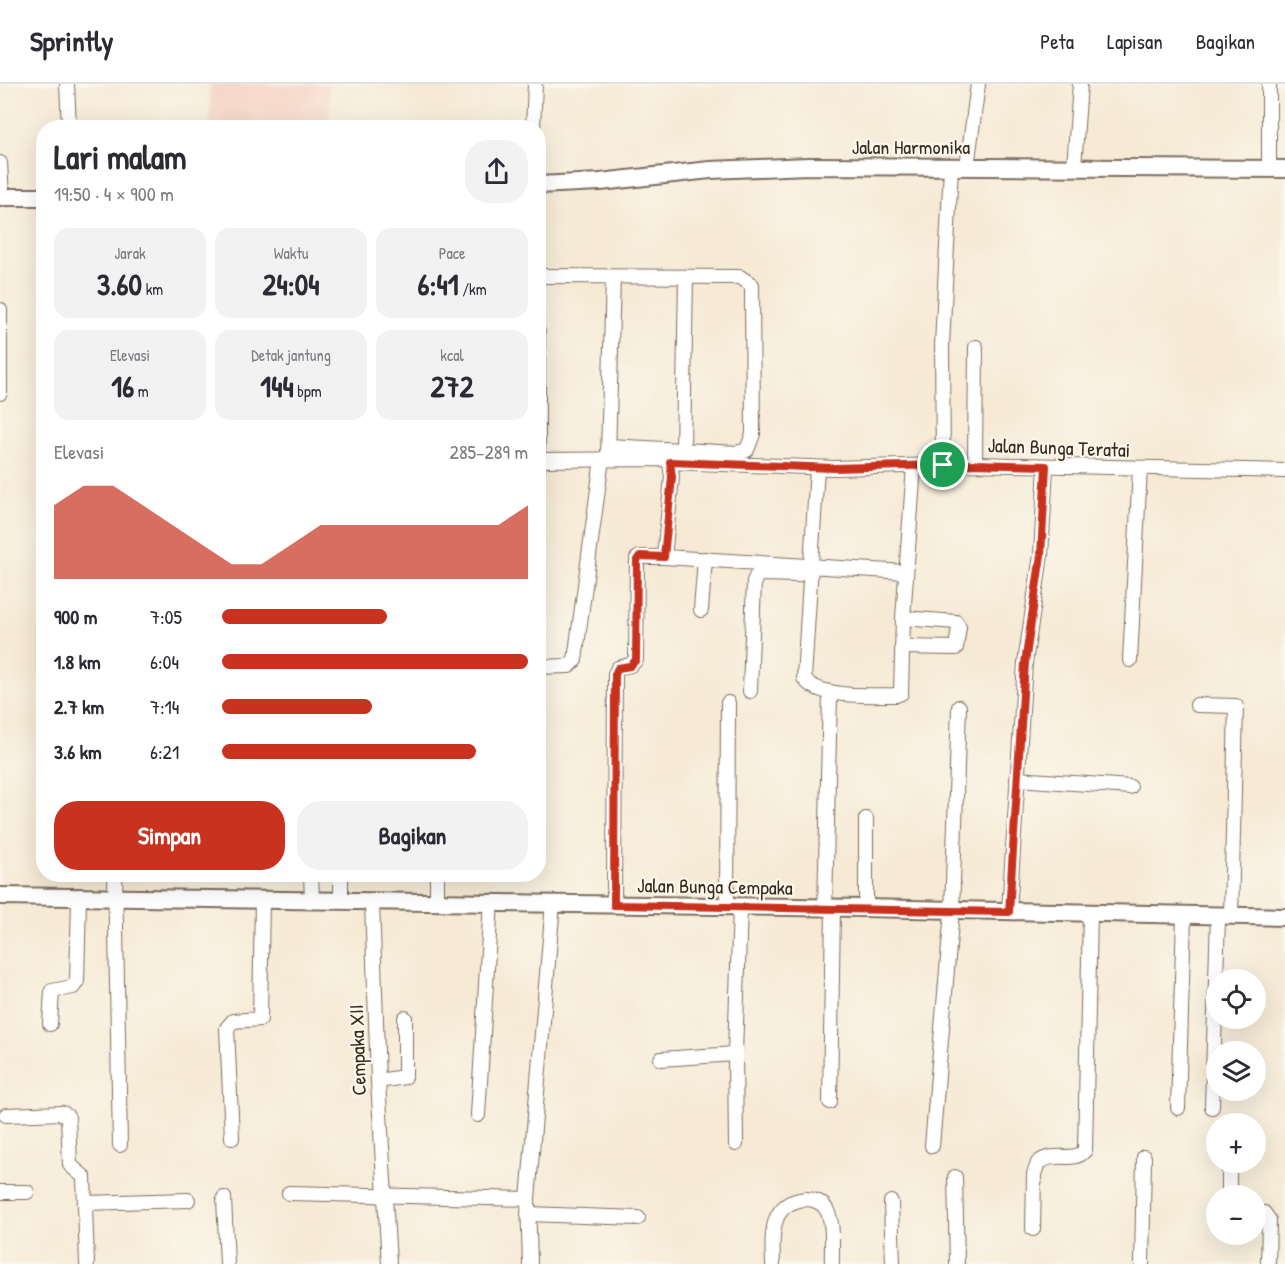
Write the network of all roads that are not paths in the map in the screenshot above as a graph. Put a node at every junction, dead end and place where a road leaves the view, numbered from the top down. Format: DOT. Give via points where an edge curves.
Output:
graph roads {
  1 [pos="67,84"];
  2 [pos="535,84"];
  3 [pos="978,84"];
  4 [pos="1080,84"];
  5 [pos="1269,84"];
  6 [pos="69,120"];
  7 [pos="533,120"];
  8 [pos="0,163"];
  9 [pos="959,167"];
  10 [pos="1074,167"];
  11 [pos="1277,169"];
  12 [pos="546,184"];
  13 [pos="1,197"];
  14 [pos="36,197"];
  15 [pos="546,276"];
  16 [pos="613,277"];
  17 [pos="686,277"];
  18 [pos="0,310"];
  19 [pos="976,347"];
  20 [pos="0,393"];
  21 [pos="682,450"];
  22 [pos="606,455"];
  23 [pos="670,462"];
  24 [pos="546,463"];
  25 [pos="975,464"];
  26 [pos="943,465"];
  27 [pos="914,466"];
  28 [pos="1046,466"];
  29 [pos="817,468"];
  30 [pos="1140,468"];
  31 [pos="1285,471"];
  32 [pos="664,557"];
  33 [pos="705,559"];
  34 [pos="812,572"];
  35 [pos="906,572"];
  36 [pos="701,610"];
  37 [pos="903,618"];
  38 [pos="902,647"];
  39 [pos="1130,660"];
  40 [pos="546,667"];
  41 [pos="750,691"];
  42 [pos="830,693"];
  43 [pos="728,703"];
  44 [pos="1197,705"];
  45 [pos="959,707"];
  46 [pos="1017,779"];
  47 [pos="1130,787"];
  48 [pos="866,819"];
  49 [pos="115,882"];
  50 [pos="311,882"];
  51 [pos="341,882"];
  52 [pos="437,882"];
  53 [pos="0,896"];
  54 [pos="116,897"];
  55 [pos="79,898"];
  56 [pos="262,901"];
  57 [pos="312,901"];
  58 [pos="341,901"];
  59 [pos="372,901"];
  60 [pos="437,901"];
  61 [pos="491,902"];
  62 [pos="553,903"];
  63 [pos="614,905"];
  64 [pos="734,908"];
  65 [pos="866,908"];
  66 [pos="829,909"];
  67 [pos="952,911"];
  68 [pos="1009,912"];
  69 [pos="1090,913"];
  70 [pos="1184,916"];
  71 [pos="1224,916"];
  72 [pos="1285,917"];
  73 [pos="405,1018"];
  74 [pos="50,1024"];
  75 [pos="735,1054"];
  76 [pos="661,1059"];
  77 [pos="378,1081"];
  78 [pos="830,1102"];
  79 [pos="1212,1107"];
  80 [pos="1178,1108"];
  81 [pos="6,1115"];
  82 [pos="478,1115"];
  83 [pos="232,1138"];
  84 [pos="736,1144"];
  85 [pos="120,1145"];
  86 [pos="932,1146"];
  87 [pos="1144,1157"];
  88 [pos="955,1178"];
  89 [pos="0,1192"];
  90 [pos="27,1192"];
  91 [pos="290,1193"];
  92 [pos="386,1197"];
  93 [pos="224,1198"];
  94 [pos="528,1199"];
  95 [pos="188,1200"];
  96 [pos="891,1202"];
  97 [pos="85,1203"];
  98 [pos="528,1214"];
  99 [pos="1266,1216"];
  100 [pos="638,1218"];
  101 [pos="1033,1229"];
  102 [pos="87,1264"];
  103 [pos="227,1264"];
  104 [pos="389,1264"];
  105 [pos="530,1264"];
  106 [pos="773,1264"];
  107 [pos="832,1264"];
  108 [pos="893,1264"];
  109 [pos="957,1264"];
  110 [pos="1142,1264"];
  111 [pos="1268,1264"];
  1 -- 6 [label="street"];
  2 -- 7 [label="street"];
  3 -- 9 [label="street"];
  4 -- 10 [label="street"];
  5 -- 11 [label="street"];
  8 -- 13 [label="street"];
  9 -- 10 [label="street, Jalan Harmonika"];
  9 -- 12 [label="street, Jalan Harmonika" via="770,167"];
  9 -- 26 [label="street" via="942,345"];
  10 -- 11 [label="street, Jalan Harmonika"];
  13 -- 14 [label="street"];
  15 -- 16 [label="street"];
  16 -- 17 [label="street"];
  16 -- 22 [label="street"];
  17 -- 21 [label="street"];
  17 -- 21 [label="street" via="740,277 752,285 753,434 750,447 742,452"];
  18 -- 20 [label="street"];
  19 -- 25 [label="street"];
  21 -- 22 [label="street"];
  22 -- 23 [label="street, Jalan Bunga Teratai"];
  22 -- 24 [label="street"];
  22 -- 40 [label="street" via="575,660 569,666"];
  23 -- 29 [label="street, Jalan Bunga Teratai"];
  23 -- 32 [label="street"];
  25 -- 26 [label="street, Jalan Bunga Teratai"];
  25 -- 28 [label="street, Jalan Bunga Teratai"];
  26 -- 27 [label="street, Jalan Bunga Teratai"];
  27 -- 29 [label="street, Jalan Bunga Teratai"];
  27 -- 35 [label="street"];
  28 -- 30 [label="street, Jalan Bunga Teratai"];
  28 -- 46 [label="street" via="1041,555 1025,663"];
  29 -- 34 [label="street"];
  30 -- 31 [label="street, Jalan Bunga Teratai"];
  30 -- 39 [label="street"];
  32 -- 33 [label="street"];
  32 -- 63 [label="street" via="640,556 637,560 636,660 630,666 618,668 615,674"];
  33 -- 34 [label="street"];
  33 -- 36 [label="street"];
  34 -- 35 [label="street"];
  34 -- 41 [label="street" via="757,575"];
  34 -- 42 [label="street" via="804,675 809,685"];
  35 -- 37 [label="street"];
  37 -- 38 [label="street"];
  37 -- 38 [label="street" via="956,622 960,627 956,648"];
  38 -- 42 [label="street" via="898,695"];
  42 -- 66 [label="street"];
  43 -- 64 [label="street"];
  44 -- 71 [label="street" via="1236,706"];
  45 -- 67 [label="street"];
  46 -- 47 [label="street"];
  46 -- 68 [label="street"];
  48 -- 65 [label="street"];
  49 -- 54 [label="street"];
  50 -- 57 [label="street"];
  51 -- 58 [label="street"];
  52 -- 60 [label="street"];
  53 -- 55 [label="street, Jalan Bunga Cempaka"];
  54 -- 55 [label="street, Jalan Bunga Cempaka"];
  54 -- 56 [label="street, Jalan Bunga Cempaka"];
  54 -- 85 [label="street"];
  55 -- 74 [label="street" via="77,981 73,987 52,991"];
  56 -- 57 [label="street, Jalan Bunga Cempaka"];
  56 -- 83 [label="street" via="260,1020 233,1020 227,1028"];
  57 -- 58 [label="street, Jalan Bunga Cempaka"];
  58 -- 59 [label="street, Jalan Bunga Cempaka"];
  59 -- 60 [label="street, Jalan Bunga Cempaka"];
  59 -- 77 [label="street, Cempaka XII"];
  60 -- 61 [label="street, Jalan Bunga Cempaka"];
  61 -- 62 [label="street, Jalan Bunga Cempaka"];
  61 -- 82 [label="street"];
  62 -- 63 [label="street, Jalan Bunga Cempaka"];
  62 -- 94 [label="street"];
  63 -- 64 [label="street, Jalan Bunga Cempaka"];
  64 -- 66 [label="street, Jalan Bunga Cempaka"];
  64 -- 75 [label="street"];
  65 -- 66 [label="street, Jalan Bunga Cempaka"];
  65 -- 67 [label="street, Jalan Bunga Cempaka"];
  66 -- 78 [label="street"];
  67 -- 68 [label="street, Jalan Bunga Cempaka"];
  67 -- 86 [label="street"];
  68 -- 69 [label="street, Jalan Bunga Cempaka"];
  69 -- 70 [label="street, Jalan Bunga Cempaka"];
  69 -- 101 [label="street" via="1085,1150 1075,1157 1051,1155 1038,1162 1034,1174"];
  70 -- 71 [label="street, Jalan Bunga Cempaka"];
  70 -- 80 [label="street"];
  71 -- 72 [label="street, Jalan Bunga Cempaka"];
  71 -- 79 [label="street"];
  73 -- 77 [label="street" via="405,1077"];
  75 -- 76 [label="street"];
  75 -- 84 [label="street"];
  77 -- 92 [label="street, Cempaka XII"];
  81 -- 97 [label="street" via="63,1113 68,1117 70,1165 84,1177"];
  87 -- 110 [label="street"];
  88 -- 109 [label="street"];
  89 -- 90 [label="street"];
  91 -- 92 [label="street"];
  92 -- 94 [label="street"];
  92 -- 104 [label="street, Cempaka XII"];
  93 -- 103 [label="street"];
  94 -- 98 [label="street"];
  95 -- 97 [label="street"];
  96 -- 108 [label="street"];
  97 -- 102 [label="street"];
  98 -- 100 [label="street"];
  98 -- 105 [label="street"];
  99 -- 111 [label="street"];
  106 -- 107 [label="street" via="774,1230 783,1206 793,1200 811,1199 826,1209 830,1220"];
}
